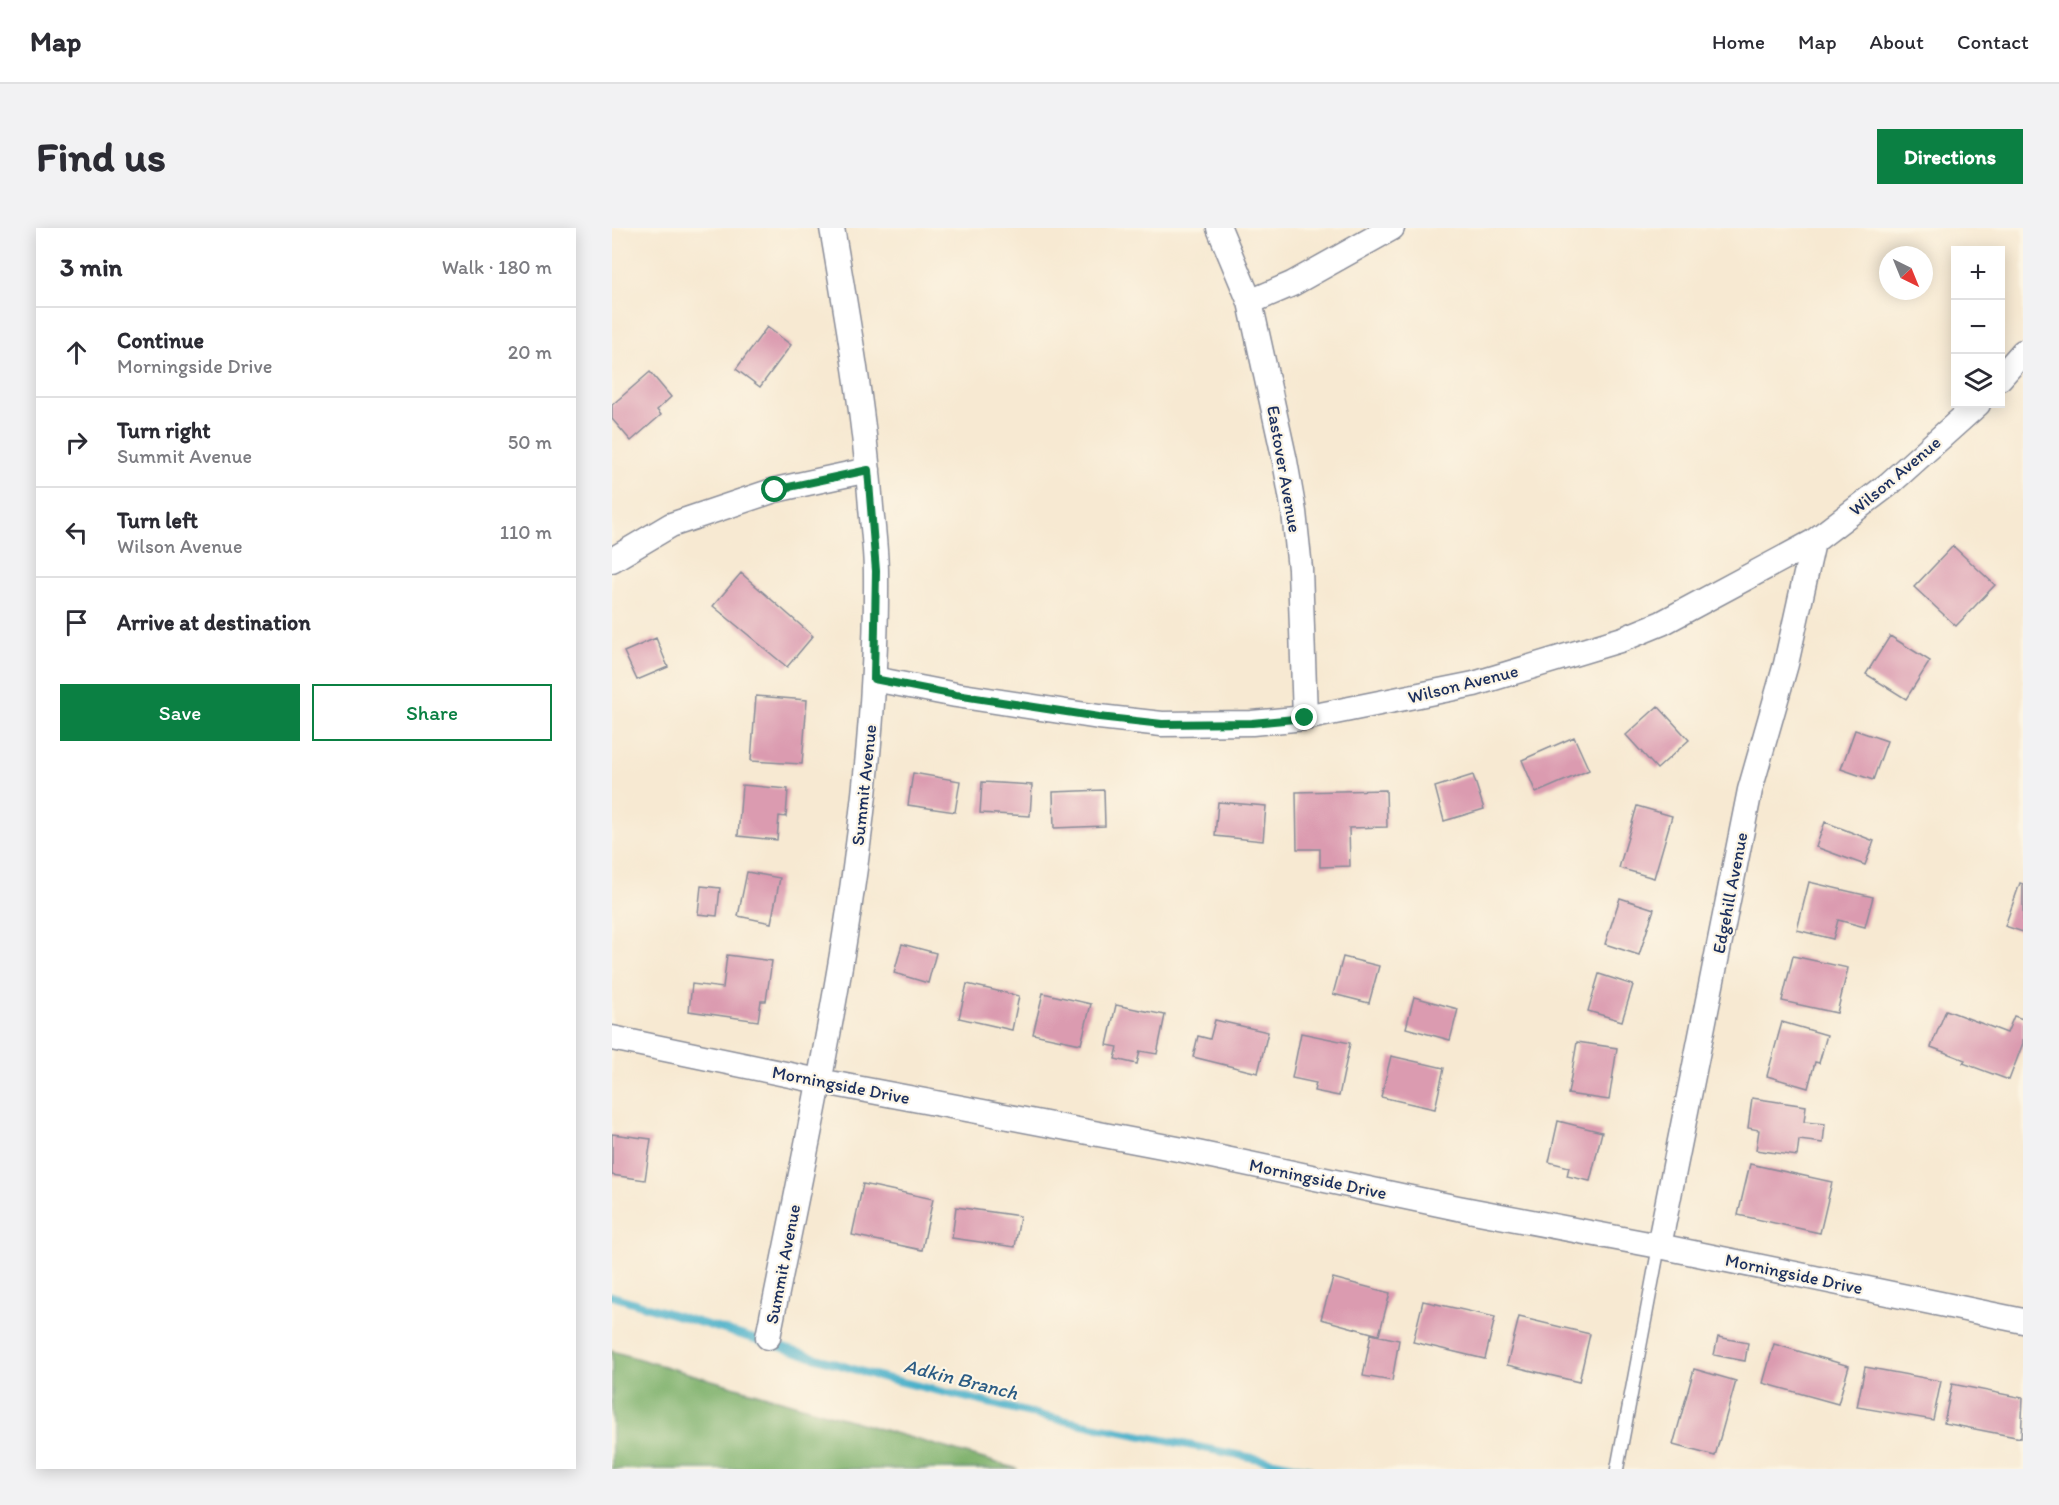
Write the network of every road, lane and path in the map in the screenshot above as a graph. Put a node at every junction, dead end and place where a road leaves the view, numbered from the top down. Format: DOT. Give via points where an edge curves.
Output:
graph roads {
  1 [pos="832,228"];
  2 [pos="1219,228"];
  3 [pos="1392,228"];
  4 [pos="1250,302"];
  5 [pos="2023,352"];
  6 [pos="2005,373"];
  7 [pos="1974,408"];
  8 [pos="868,470"];
  9 [pos="1813,542"];
  10 [pos="612,560"];
  11 [pos="874,679"];
  12 [pos="1305,718"];
  13 [pos="612,1038"];
  14 [pos="819,1081"];
  15 [pos="1659,1246"];
  16 [pos="2023,1321"];
  17 [pos="768,1336"];
  18 [pos="1617,1469"];
  1 -- 8 [label="street, Summit Avenue" via="854,349"];
  2 -- 4 [label="street, Eastover Avenue"];
  3 -- 4 [label="street" via="1292,284"];
  4 -- 12 [label="street, Eastover Avenue" via="1294,512"];
  5 -- 6 [label="street"];
  7 -- 9 [label="street, Wilson Avenue" via="1889,484"];
  8 -- 10 [label="street" via="775,490 671,525"];
  8 -- 11 [label="street, Summit Avenue" via="876,571"];
  9 -- 12 [label="street, Wilson Avenue" via="1662,623 1623,639 1474,684"];
  9 -- 15 [label="street, Edgehill Avenue" via="1786,664 1750,790"];
  11 -- 12 [label="street, Wilson Avenue" via="956,695 1162,724"];
  11 -- 14 [label="street, Summit Avenue" via="865,795"];
  13 -- 14 [label="street, Morningside Drive"];
  14 -- 15 [label="street, Morningside Drive"];
  14 -- 17 [label="street, Summit Avenue"];
  15 -- 16 [label="street, Morningside Drive"];
  15 -- 18 [label="lane"];
}
